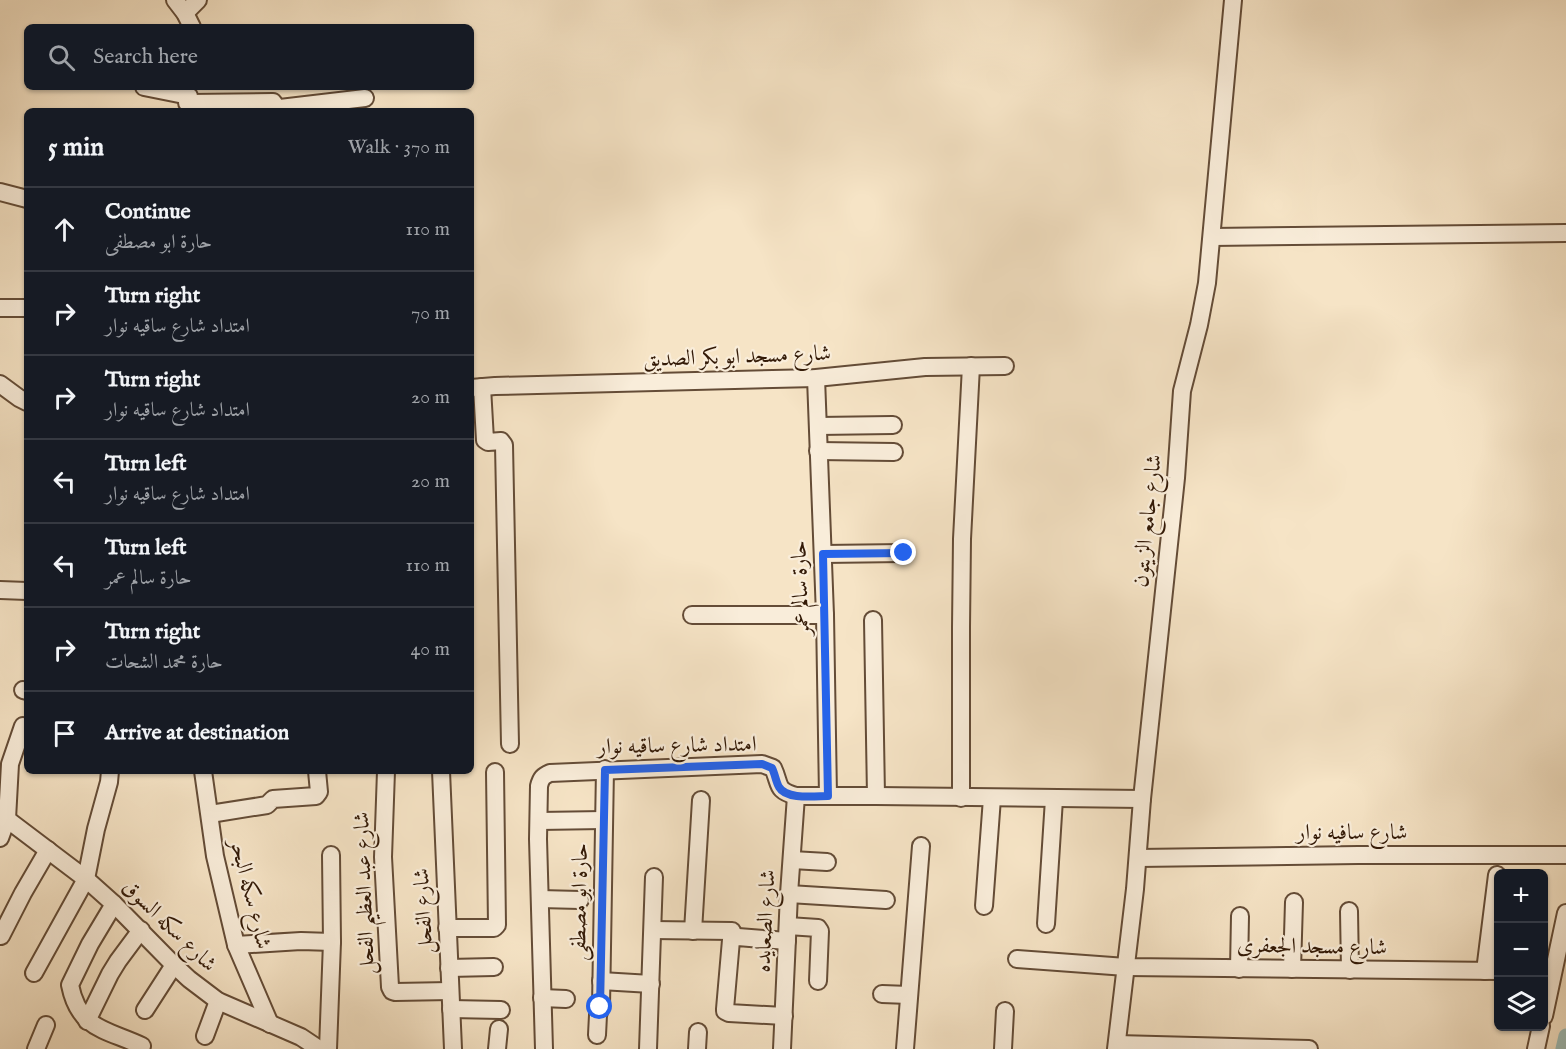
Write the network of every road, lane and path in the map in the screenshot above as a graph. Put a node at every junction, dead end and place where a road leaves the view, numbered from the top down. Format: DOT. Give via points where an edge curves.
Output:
graph roads {
  1 [pos="198,0"];
  2 [pos="1233,0"];
  3 [pos="184,13"];
  4 [pos="155,90"];
  5 [pos="365,98"];
  6 [pos="187,99"];
  7 [pos="0,192"];
  8 [pos="24,198"];
  9 [pos="1566,233"];
  10 [pos="1212,237"];
  11 [pos="0,308"];
  12 [pos="24,308"];
  13 [pos="971,366"];
  14 [pos="1005,366"];
  15 [pos="816,378"];
  16 [pos="0,384"];
  17 [pos="477,388"];
  18 [pos="24,400"];
  19 [pos="893,425"];
  20 [pos="818,426"];
  21 [pos="818,451"];
  22 [pos="894,452"];
  23 [pos="904,553"];
  24 [pos="823,554"];
  25 [pos="0,591"];
  26 [pos="24,591"];
  27 [pos="692,615"];
  28 [pos="825,615"];
  29 [pos="873,621"];
  30 [pos="23,726"];
  31 [pos="510,744"];
  32 [pos="605,770"];
  33 [pos="495,772"];
  34 [pos="109,774"];
  35 [pos="203,774"];
  36 [pos="317,774"];
  37 [pos="386,774"];
  38 [pos="441,774"];
  39 [pos="796,796"];
  40 [pos="828,796"];
  41 [pos="876,796"];
  42 [pos="961,798"];
  43 [pos="992,798"];
  44 [pos="1054,799"];
  45 [pos="1142,799"];
  46 [pos="701,800"];
  47 [pos="210,814"];
  48 [pos="4,817"];
  49 [pos="604,820"];
  50 [pos="539,821"];
  51 [pos="0,838"];
  52 [pos="921,846"];
  53 [pos="48,850"];
  54 [pos="331,855"];
  55 [pos="1566,855"];
  56 [pos="1138,858"];
  57 [pos="792,860"];
  58 [pos="827,862"];
  59 [pos="654,877"];
  60 [pos="86,879"];
  61 [pos="789,894"];
  62 [pos="540,900"];
  63 [pos="580,900"];
  64 [pos="886,900"];
  65 [pos="1294,902"];
  66 [pos="114,904"];
  67 [pos="984,906"];
  68 [pos="1349,911"];
  69 [pos="1566,913"];
  70 [pos="1240,916"];
  71 [pos="1494,923"];
  72 [pos="1046,924"];
  73 [pos="447,928"];
  74 [pos="141,930"];
  75 [pos="652,930"];
  76 [pos="693,931"];
  77 [pos="732,931"];
  78 [pos="787,934"];
  79 [pos="1,936"];
  80 [pos="332,942"];
  81 [pos="236,945"];
  82 [pos="1017,958"];
  83 [pos="174,965"];
  84 [pos="494,967"];
  85 [pos="1126,967"];
  86 [pos="449,968"];
  87 [pos="1239,969"];
  88 [pos="1292,969"];
  89 [pos="1350,970"];
  90 [pos="1492,971"];
  91 [pos="1548,972"];
  92 [pos="34,973"];
  93 [pos="601,981"];
  94 [pos="818,981"];
  95 [pos="651,984"];
  96 [pos="450,991"];
  97 [pos="882,994"];
  98 [pos="909,994"];
  99 [pos="542,998"];
  100 [pos="566,999"];
  101 [pos="218,1001"];
  102 [pos="451,1009"];
  103 [pos="145,1010"];
  104 [pos="501,1010"];
  105 [pos="1005,1011"];
  106 [pos="784,1016"];
  107 [pos="87,1021"];
  108 [pos="270,1024"];
  109 [pos="46,1025"];
  110 [pos="499,1029"];
  111 [pos="1540,1031"];
  112 [pos="698,1032"];
  113 [pos="597,1035"];
  114 [pos="205,1036"];
  115 [pos="142,1046"];
  116 [pos="1117,1047"];
  117 [pos="1165,1047"];
  118 [pos="36,1049"];
  119 [pos="319,1049"];
  120 [pos="328,1049"];
  121 [pos="453,1049"];
  122 [pos="497,1049"];
  123 [pos="544,1049"];
  124 [pos="648,1049"];
  125 [pos="697,1049"];
  126 [pos="782,1049"];
  127 [pos="906,1049"];
  128 [pos="1003,1049"];
  129 [pos="1309,1049"];
  130 [pos="1536,1049"];
  1 -- 3 [label="street"];
  2 -- 10 [label="street, شارع جامع الزيتون"];
  4 -- 6 [label="street"];
  5 -- 6 [label="street" via="280,108 272,102"];
  7 -- 8 [label="street"];
  9 -- 10 [label="street"];
  10 -- 45 [label="street, شارع جامع الزيتون" via="1207,283 1182,391"];
  11 -- 12 [label="street"];
  13 -- 14 [label="street, شارع مسجد ابو بكر الصديق"];
  13 -- 15 [label="street, شارع مسجد ابو بكر الصديق"];
  13 -- 42 [label="street" via="962,539"];
  15 -- 17 [label="street, شارع مسجد ابو بكر الصديق"];
  15 -- 20 [label="street, حارة سالم عمر"];
  16 -- 18 [label="street"];
  17 -- 31 [label="street" via="485,440 501,441 504,446"];
  19 -- 20 [label="street"];
  20 -- 21 [label="street, حارة سالم عمر"];
  21 -- 22 [label="street"];
  21 -- 24 [label="street, حارة سالم عمر"];
  23 -- 24 [label="street"];
  24 -- 28 [label="street, حارة سالم عمر"];
  25 -- 26 [label="street"];
  27 -- 28 [label="street"];
  28 -- 40 [label="street, حارة سالم عمر"];
  29 -- 41 [label="street"];
  30 -- 48 [label="street" via="10,764"];
  32 -- 39 [label="street, امتداد شارع ساقيه نوار" via="762,764 772,768 780,789"];
  32 -- 49 [label="street, حارة ابو مصطفى"];
  32 -- 50 [label="street, امتداد شارع ساقيه نوار" via="550,773 542,777 538,786"];
  33 -- 73 [label="street" via="497,927"];
  34 -- 60 [label="street"];
  35 -- 47 [label="street, شارع سكه البحر"];
  36 -- 47 [label="street" via="316,796 273,799 267,806"];
  37 -- 96 [label="street, شارع عبد العظيم الفحل" via="383,857 390,987 395,993"];
  38 -- 73 [label="street, شارع الفحل"];
  39 -- 40 [label="street"];
  39 -- 57 [label="street, شارع الصعايده"];
  40 -- 41 [label="street"];
  41 -- 42 [label="street"];
  42 -- 43 [label="street"];
  43 -- 44 [label="street"];
  43 -- 67 [label="street"];
  44 -- 45 [label="street"];
  44 -- 72 [label="street"];
  45 -- 56 [label="street, شارع جامع الزيتون"];
  46 -- 76 [label="street"];
  47 -- 81 [label="street, شارع سكه البحر" via="215,856"];
  48 -- 51 [label="street"];
  48 -- 53 [label="street, شارع سكه السوق"];
  49 -- 50 [label="street"];
  49 -- 93 [label="street, حارة ابو مصطفى"];
  50 -- 62 [label="street, امتداد شارع ساقيه نوار"];
  52 -- 98 [label="street"];
  53 -- 60 [label="street, شارع سكه السوق"];
  53 -- 79 [label="street"];
  54 -- 80 [label="street"];
  55 -- 56 [label="street, شارع سافيه نوار"];
  56 -- 85 [label="street, شارع جامع الزيتون"];
  57 -- 58 [label="street"];
  57 -- 61 [label="street, شارع الصعايده"];
  59 -- 75 [label="street"];
  60 -- 66 [label="street, شارع سكه السوق"];
  60 -- 92 [label="street"];
  61 -- 64 [label="street"];
  61 -- 78 [label="street, شارع الصعايده"];
  62 -- 63 [label="street"];
  62 -- 99 [label="street, امتداد شارع ساقيه نوار"];
  65 -- 88 [label="street"];
  66 -- 74 [label="street, شارع سكه السوق"];
  66 -- 107 [label="street" via="70,985 75,1005"];
  68 -- 89 [label="street"];
  69 -- 91 [label="street"];
  70 -- 87 [label="street"];
  71 -- 90 [label="street"];
  73 -- 86 [label="street, شارع الفحل"];
  74 -- 83 [label="street, شارع سكه السوق"];
  74 -- 107 [label="street" via="110,974"];
  75 -- 76 [label="street"];
  75 -- 95 [label="street"];
  76 -- 77 [label="street"];
  78 -- 94 [label="street" via="818,928 820,931"];
  78 -- 106 [label="street, شارع الصعايده"];
  78 -- 106 [label="street" via="731,940 725,1011"];
  80 -- 81 [label="street"];
  80 -- 120 [label="street"];
  81 -- 108 [label="street, شارع سكه البحر"];
  82 -- 85 [label="street, شارع مسجد الجعفرى"];
  83 -- 101 [label="street, شارع سكه السوق"];
  83 -- 103 [label="street"];
  84 -- 86 [label="street"];
  85 -- 87 [label="street, شارع مسجد الجعفرى"];
  85 -- 116 [label="street, شارع جامع الزيتون"];
  86 -- 96 [label="street, شارع الفحل"];
  87 -- 88 [label="street, شارع مسجد الجعفرى"];
  88 -- 89 [label="street, شارع مسجد الجعفرى"];
  89 -- 90 [label="street, شارع مسجد الجعفرى"];
  93 -- 95 [label="street"];
  93 -- 113 [label="street, حارة ابو مصطفى"];
  95 -- 124 [label="street"];
  96 -- 102 [label="street, شارع الفحل"];
  97 -- 98 [label="street"];
  98 -- 127 [label="street"];
  99 -- 100 [label="street"];
  99 -- 123 [label="street, امتداد شارع ساقيه نوار"];
  101 -- 108 [label="street, شارع سكه السوق"];
  101 -- 114 [label="street"];
  102 -- 104 [label="street"];
  102 -- 121 [label="street, شارع الفحل"];
  105 -- 128 [label="street"];
  106 -- 126 [label="street, شارع الصعايده"];
  107 -- 115 [label="street"];
  108 -- 119 [label="street, شارع سكه السوق"];
  109 -- 118 [label="street"];
  110 -- 122 [label="street"];
  111 -- 130 [label="street"];
  112 -- 125 [label="street"];
  116 -- 117 [label="street"];
  117 -- 129 [label="street"];
}
